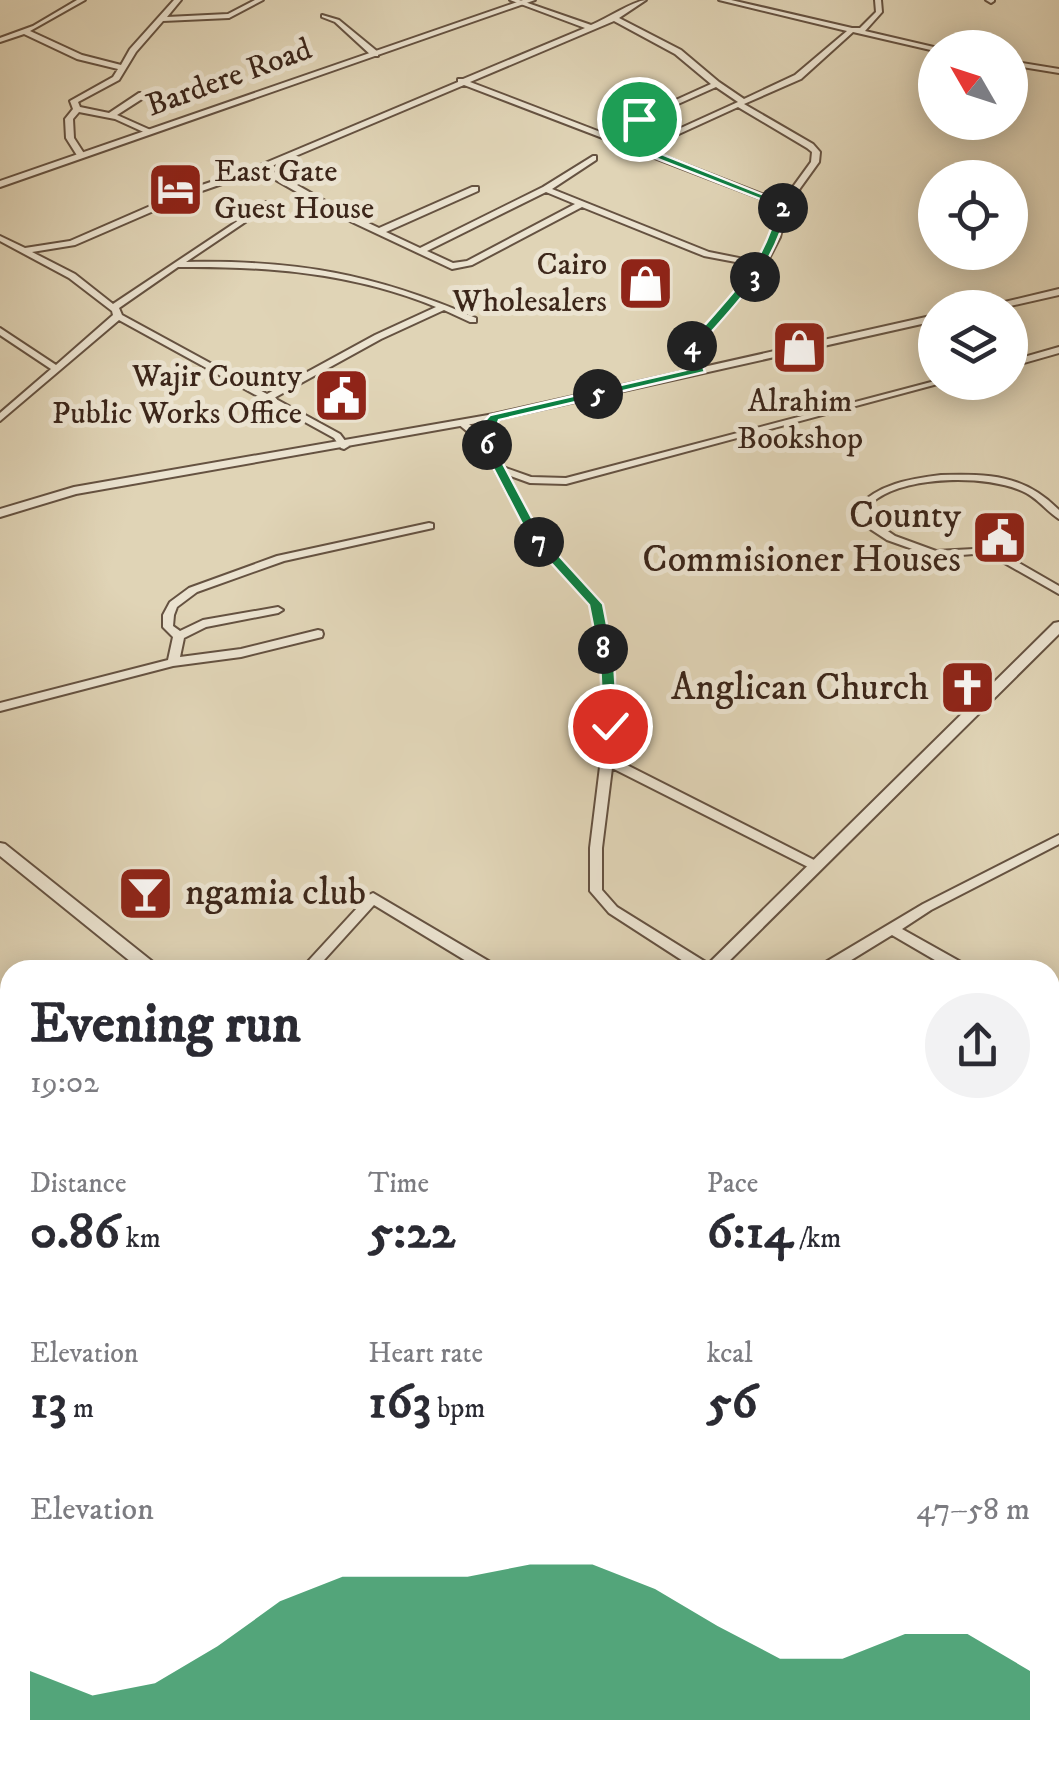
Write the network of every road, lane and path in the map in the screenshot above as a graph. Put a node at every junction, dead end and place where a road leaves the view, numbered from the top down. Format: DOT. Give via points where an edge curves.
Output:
graph roads {
  1 [pos="82,0"];
  2 [pos="178,0"];
  3 [pos="260,0"];
  4 [pos="643,0"];
  5 [pos="722,0"];
  6 [pos="878,0"];
  7 [pos="522,1"];
  8 [pos="324,16"];
  9 [pos="614,18"];
  10 [pos="162,19"];
  11 [pos="589,27"];
  12 [pos="852,30"];
  13 [pos="24,32"];
  14 [pos="0,40"];
  15 [pos="918,46"];
  16 [pos="375,54"];
  17 [pos="1028,66"];
  18 [pos="121,68"];
  19 [pos="1059,71"];
  20 [pos="460,81"];
  21 [pos="716,84"];
  22 [pos="142,94"];
  23 [pos="740,102"];
  24 [pos="77,109"];
  25 [pos="110,116"];
  26 [pos="639,119"];
  27 [pos="151,132"];
  28 [pos="606,134"];
  29 [pos="666,137"];
  30 [pos="641,149"];
  31 [pos="81,154"];
  32 [pos="594,158"];
  33 [pos="261,168"];
  34 [pos="0,184"];
  35 [pos="474,190"];
  36 [pos="546,190"];
  37 [pos="266,204"];
  38 [pos="581,204"];
  39 [pos="784,205"];
  40 [pos="378,232"];
  41 [pos="0,238"];
  42 [pos="72,244"];
  43 [pos="27,250"];
  44 [pos="420,250"];
  45 [pos="176,265"];
  46 [pos="762,265"];
  47 [pos="55,266"];
  48 [pos="1059,292"];
  49 [pos="1028,299"];
  50 [pos="444,307"];
  51 [pos="116,312"];
  52 [pos="473,320"];
  53 [pos="918,322"];
  54 [pos="0,331"];
  55 [pos="1059,350"];
  56 [pos="1028,359"];
  57 [pos="56,369"];
  58 [pos="701,370"];
  59 [pos="918,388"];
  60 [pos="268,397"];
  61 [pos="0,418"];
  62 [pos="494,418"];
  63 [pos="462,423"];
  64 [pos="485,441"];
  65 [pos="344,446"];
  66 [pos="498,468"];
  67 [pos="0,513"];
  68 [pos="1059,516"];
  69 [pos="429,526"];
  70 [pos="1059,591"];
  71 [pos="278,610"];
  72 [pos="1059,626"];
  73 [pos="318,634"];
  74 [pos="178,636"];
  75 [pos="173,662"];
  76 [pos="0,707"];
  77 [pos="608,761"];
  78 [pos="1059,839"];
  79 [pos="0,848"];
  80 [pos="814,865"];
  81 [pos="892,929"];
  82 [pos="140,960"];
  83 [pos="316,960"];
  84 [pos="475,960"];
  85 [pos="692,960"];
  86 [pos="718,960"];
  87 [pos="841,960"];
  88 [pos="946,960"];
  1 -- 13 [label="street"];
  2 -- 10 [label="street"];
  3 -- 10 [label="street" via="229,16"];
  4 -- 9 [label="street"];
  5 -- 12 [label="street"];
  6 -- 12 [label="street" via="878,12 862,30"];
  7 -- 11 [label="street"];
  7 -- 16 [label="street, Bardere Road"];
  8 -- 16 [label="street"];
  9 -- 11 [label="street"];
  9 -- 21 [label="street" via="678,52"];
  10 -- 18 [label="street"];
  11 -- 20 [label="street"];
  12 -- 15 [label="street"];
  12 -- 23 [label="street" via="798,77"];
  13 -- 14 [label="street"];
  13 -- 18 [label="street"];
  16 -- 27 [label="street, Bardere Road"];
  17 -- 19 [label="street"];
  18 -- 24 [label="street" via="112,81 77,98"];
  20 -- 28 [label="street"];
  20 -- 33 [label="street"];
  21 -- 23 [label="street"];
  21 -- 26 [label="street"];
  22 -- 25 [label="street"];
  23 -- 29 [label="street"];
  23 -- 39 [label="street" via="816,152"];
  24 -- 25 [label="street"];
  24 -- 31 [label="street" via="69,127"];
  25 -- 27 [label="street"];
  26 -- 28 [label="street"];
  26 -- 29 [label="street"];
  27 -- 31 [label="street, Bardere Road"];
  28 -- 30 [label="street"];
  29 -- 30 [label="street"];
  30 -- 39 [label="street"];
  31 -- 34 [label="street, Bardere Road"];
  32 -- 36 [label="street"];
  33 -- 40 [label="street"];
  33 -- 42 [label="street"];
  35 -- 40 [label="street"];
  36 -- 38 [label="street"];
  36 -- 44 [label="street"];
  37 -- 45 [label="street"];
  38 -- 44 [label="street" via="460,265"];
  38 -- 46 [label="street" via="707,254"];
  39 -- 46 [label="street"];
  40 -- 44 [label="street"];
  41 -- 43 [label="street"];
  42 -- 43 [label="street"];
  42 -- 47 [label="street"];
  43 -- 47 [label="street"];
  45 -- 50 [label="street" via="308,267 393,286"];
  45 -- 51 [label="street"];
  46 -- 58 [label="street" via="691,348"];
  47 -- 51 [label="street"];
  48 -- 49 [label="street"];
  50 -- 52 [label="street"];
  50 -- 60 [label="street" via="407,319"];
  51 -- 57 [label="street"];
  51 -- 60 [label="street"];
  53 -- 58 [label="street"];
  54 -- 57 [label="street"];
  55 -- 56 [label="street"];
  57 -- 61 [label="street"];
  58 -- 62 [label="street"];
  59 -- 66 [label="street" via="566,481 530,480"];
  60 -- 65 [label="street"];
  62 -- 63 [label="street"];
  62 -- 64 [label="street"];
  63 -- 64 [label="street"];
  63 -- 65 [label="street"];
  64 -- 66 [label="street"];
  65 -- 67 [label="street" via="102,486"];
  66 -- 77 [label="street" via="536,538 596,604 609,690"];
  68 -- 70 [label="street" via="1028,489 993,479 898,486 861,508 864,521 906,545 935,554 988,550"];
  69 -- 74 [label="street" via="281,558 192,590 168,614 168,627"];
  71 -- 74 [label="street" via="203,624"];
  72 -- 80 [label="street"];
  73 -- 75 [label="street"];
  74 -- 75 [label="street"];
  75 -- 76 [label="street"];
  77 -- 80 [label="street"];
  77 -- 85 [label="street" via="596,892"];
  78 -- 81 [label="street"];
  79 -- 82 [label="street"];
  80 -- 86 [label="street"];
  81 -- 87 [label="street"];
  81 -- 88 [label="street"];
  83 -- 84 [label="street" via="373,898"];
}
